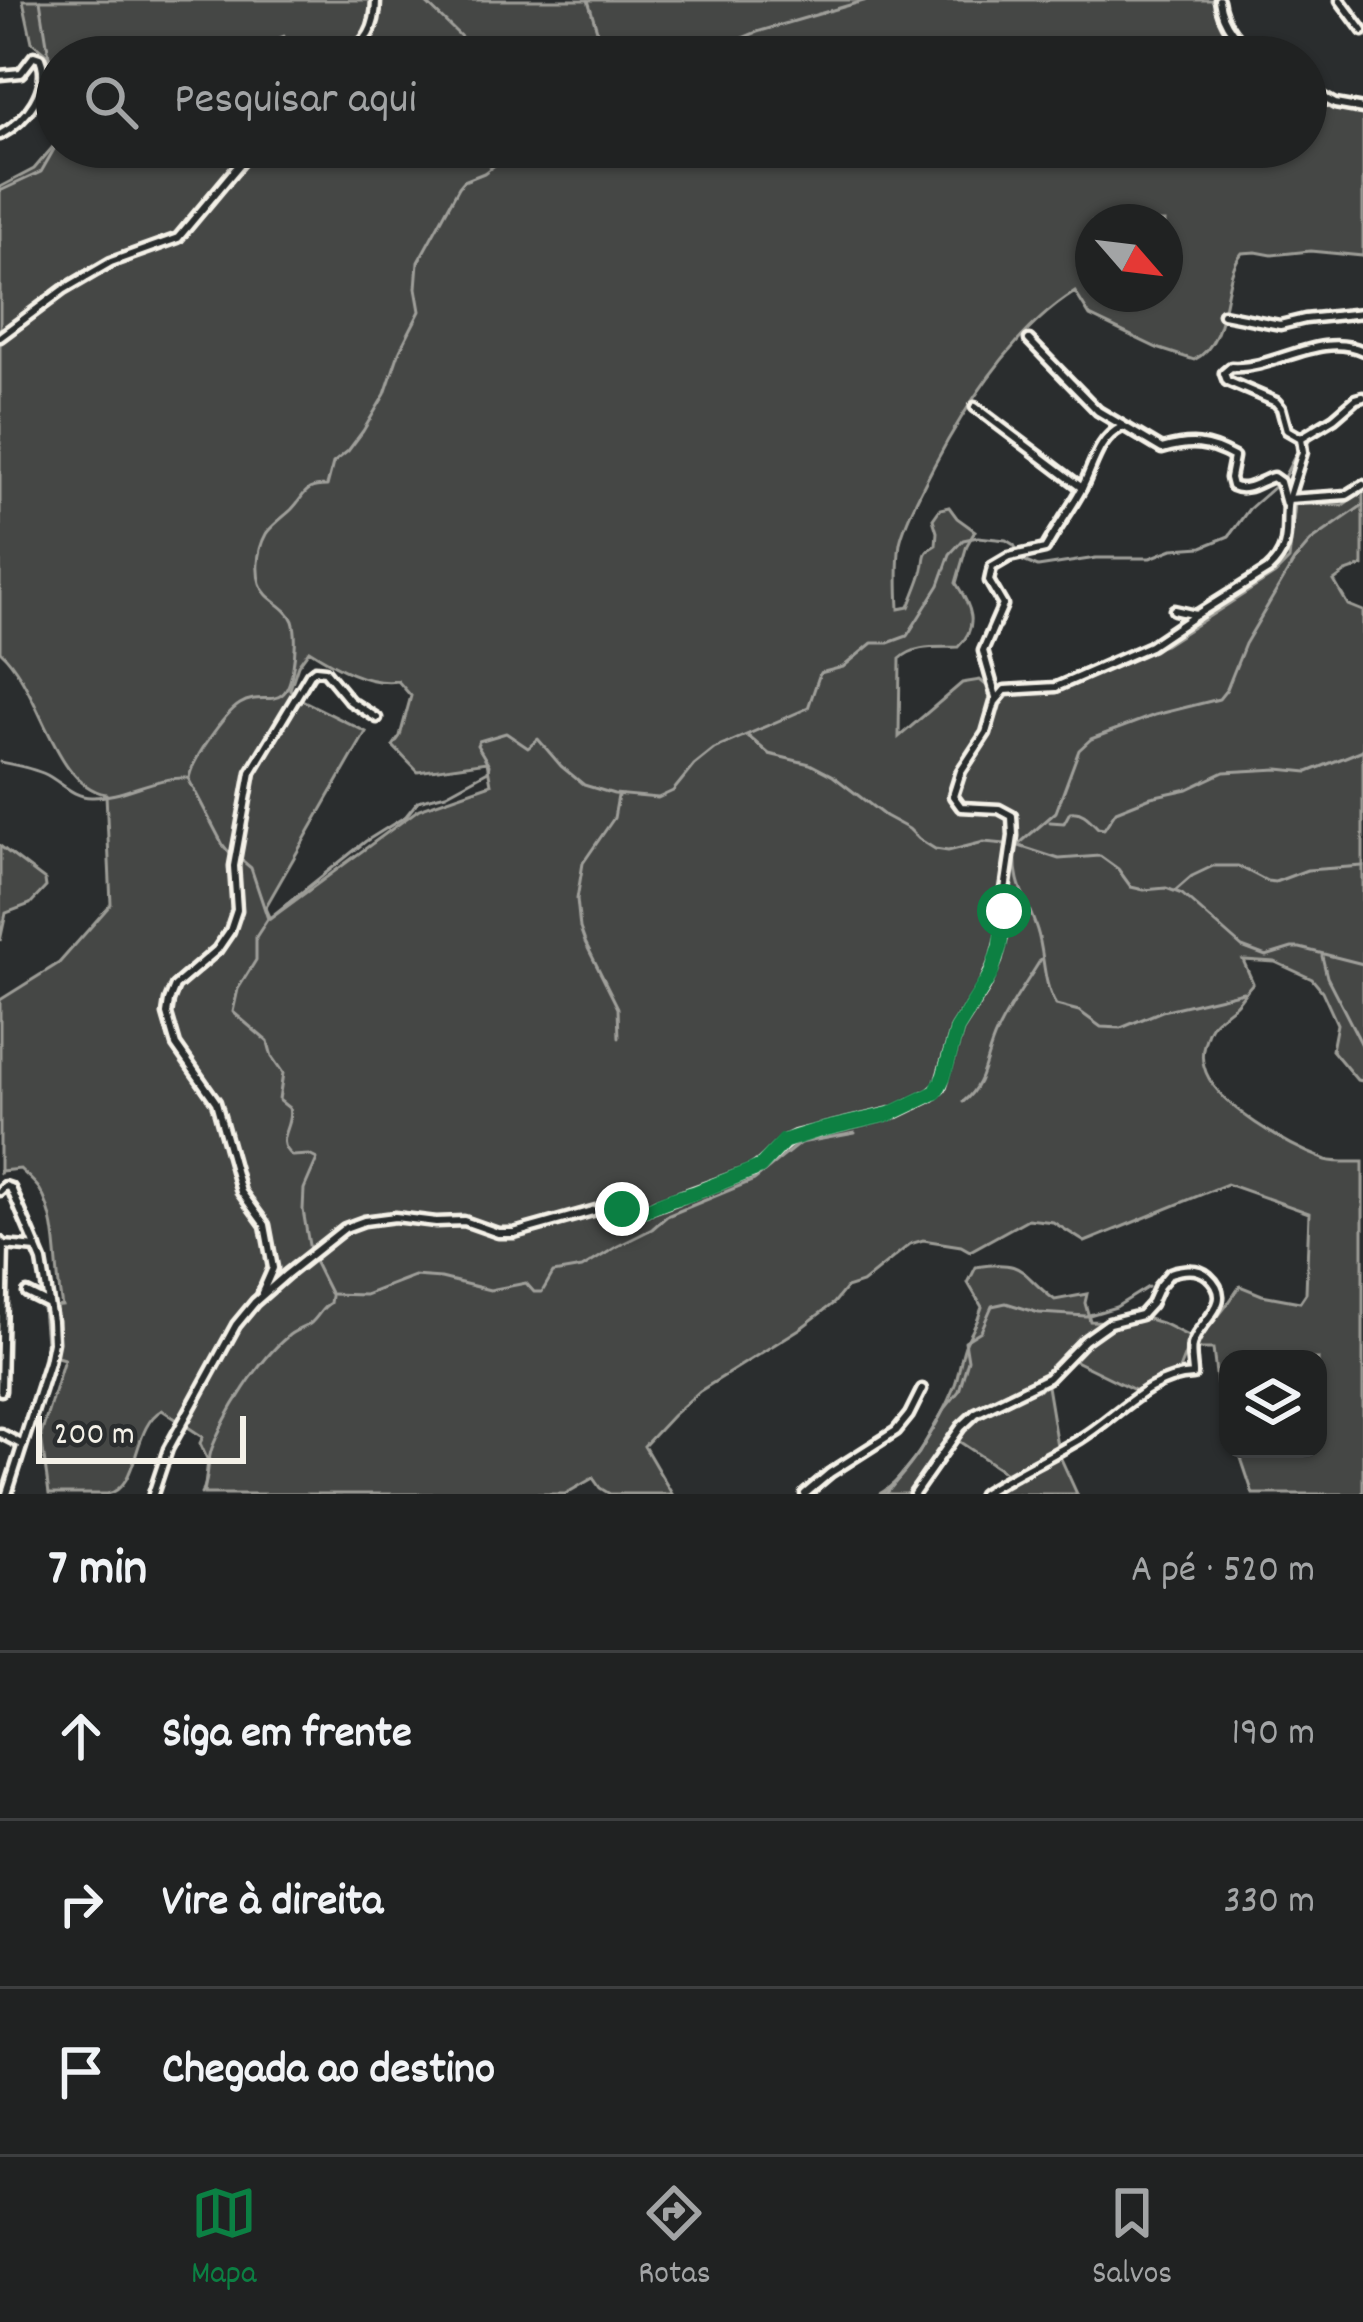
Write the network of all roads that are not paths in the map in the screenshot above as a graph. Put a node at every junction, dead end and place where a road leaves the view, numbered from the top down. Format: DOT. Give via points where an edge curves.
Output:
graph roads {
  1 [pos="376,0"];
  2 [pos="1219,0"];
  3 [pos="1340,0"];
  4 [pos="1363,31"];
  5 [pos="368,36"];
  6 [pos="1235,36"];
  7 [pos="36,57"];
  8 [pos="0,75"];
  9 [pos="36,96"];
  10 [pos="1327,100"];
  11 [pos="1363,109"];
  12 [pos="0,135"];
  13 [pos="236,168"];
  14 [pos="1223,314"];
  15 [pos="1363,314"];
  16 [pos="0,337"];
  17 [pos="1029,340"];
  18 [pos="1362,350"];
  19 [pos="1363,397"];
  20 [pos="975,407"];
  21 [pos="1122,427"];
  22 [pos="1301,438"];
  23 [pos="1363,485"];
  24 [pos="1082,488"];
  25 [pos="1287,502"];
  26 [pos="1174,610"];
  27 [pos="1196,615"];
  28 [pos="995,702"];
  29 [pos="377,718"];
  30 [pos="0,1191"];
  31 [pos="2,1243"];
  32 [pos="38,1249"];
  33 [pos="28,1293"];
  34 [pos="261,1297"];
  35 [pos="50,1304"];
  36 [pos="1,1388"];
  37 [pos="922,1389"];
  38 [pos="1,1402"];
  39 [pos="0,1433"];
  40 [pos="22,1444"];
  41 [pos="7,1494"];
  42 [pos="153,1494"];
  43 [pos="805,1494"];
  44 [pos="914,1494"];
  45 [pos="982,1494"];
  1 -- 5 [label="street"];
  2 -- 6 [label="street"];
  3 -- 4 [label="street"];
  7 -- 8 [label="street" via="21,73"];
  9 -- 12 [label="street" via="20,123"];
  10 -- 11 [label="street"];
  13 -- 16 [label="street" via="178,238 111,262"];
  14 -- 15 [label="street" via="1280,325"];
  17 -- 21 [label="street"];
  18 -- 22 [label="street" via="1316,348 1224,373 1276,402 1287,430"];
  19 -- 22 [label="street"];
  20 -- 24 [label="street"];
  21 -- 24 [label="street" via="1104,441"];
  21 -- 25 [label="street" via="1162,449 1186,442 1228,453 1232,486 1273,476"];
  22 -- 25 [label="street"];
  23 -- 25 [label="street" via="1347,495"];
  24 -- 28 [label="street" via="1045,549 992,567 989,581 1003,605 983,651"];
  25 -- 27 [label="street" via="1277,562"];
  26 -- 27 [label="street"];
  27 -- 28 [label="street" via="1124,658 1056,687 1010,688"];
  28 -- 34 [label="street" via="953,796 961,807 1012,816 1004,928 936,1092 890,1114 796,1136 752,1171 645,1210 596,1210 514,1233 464,1221 364,1220"];
  29 -- 34 [label="street" via="325,671 310,674 251,772 230,932 169,1001 171,1034 216,1102 241,1192 265,1225 272,1268"];
  30 -- 32 [label="street" via="11,1188"];
  31 -- 32 [label="street"];
  31 -- 36 [label="street"];
  32 -- 35 [label="street"];
  33 -- 35 [label="street"];
  34 -- 42 [label="street" via="226,1341"];
  35 -- 40 [label="street" via="52,1351"];
  36 -- 38 [label="street"];
  37 -- 43 [label="street" via="896,1431"];
  39 -- 40 [label="street"];
  40 -- 41 [label="street"];
  44 -- 45 [label="street" via="976,1413 1048,1378 1109,1322 1141,1315 1170,1273 1209,1276 1219,1303 1195,1339 1193,1375 1154,1385"];
}
